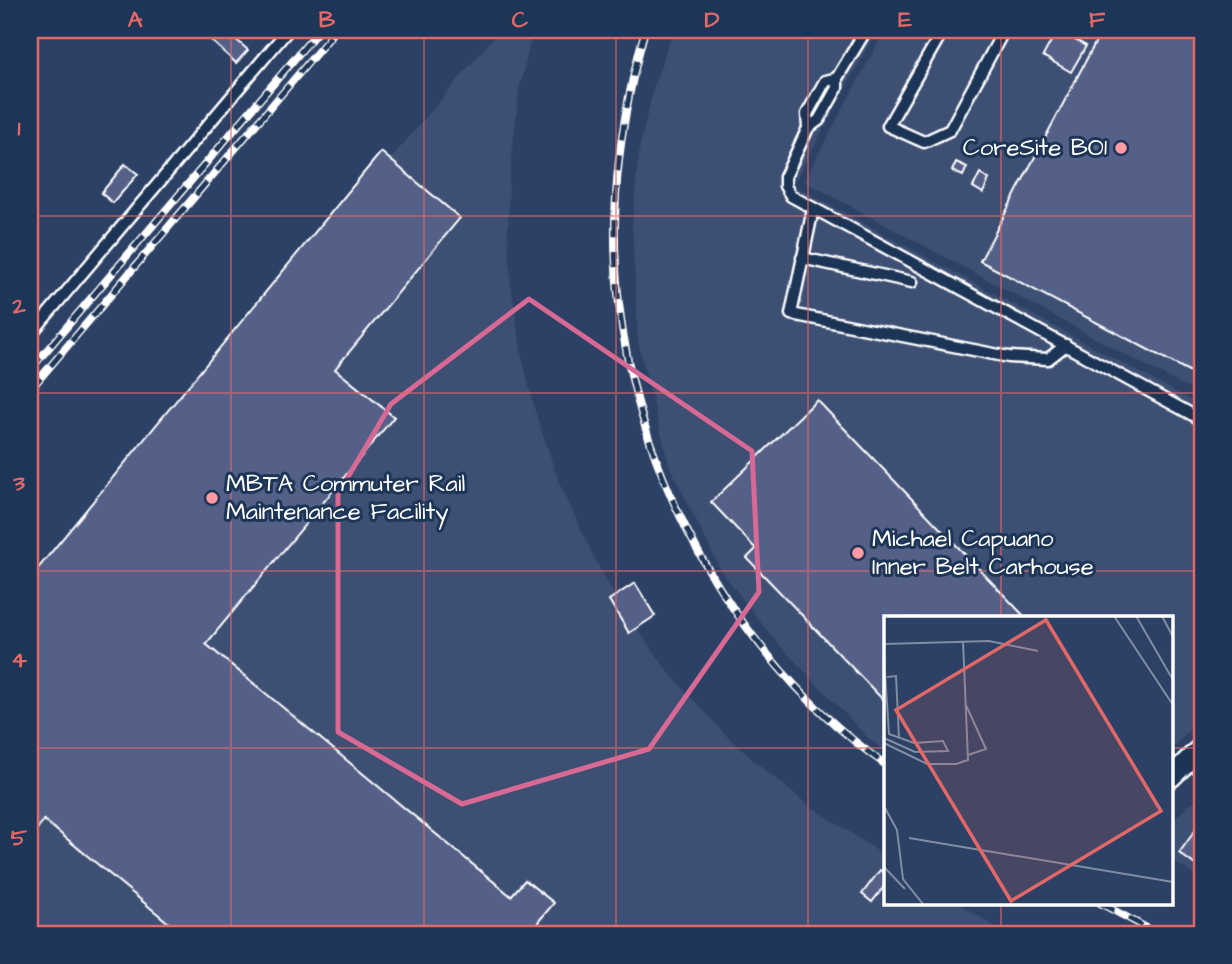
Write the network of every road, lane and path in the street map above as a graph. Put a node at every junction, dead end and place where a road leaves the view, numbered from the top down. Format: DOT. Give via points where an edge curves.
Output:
graph roads {
  1 [pos="288,30"];
  2 [pos="866,30"];
  3 [pos="943,30"];
  4 [pos="1004,30"];
  5 [pos="813,209"];
  6 [pos="803,258"];
  7 [pos="912,282"];
  8 [pos="30,335"];
  9 [pos="1066,345"];
  10 [pos="1202,420"];
  11 [pos="1202,747"];
  12 [pos="1172,776"];
  1 -- 8 [label="lane"];
  2 -- 5 [label="lane" via="837,78 825,81 807,114 808,128 785,177 791,196"];
  3 -- 4 [label="lane" via="888,126 923,142 950,130"];
  5 -- 6 [label="lane"];
  5 -- 9 [label="lane"];
  6 -- 7 [label="lane"];
  6 -- 9 [label="lane" via="791,314 1009,357 1048,359"];
  9 -- 10 [label="lane"];
  11 -- 12 [label="street"];
}
